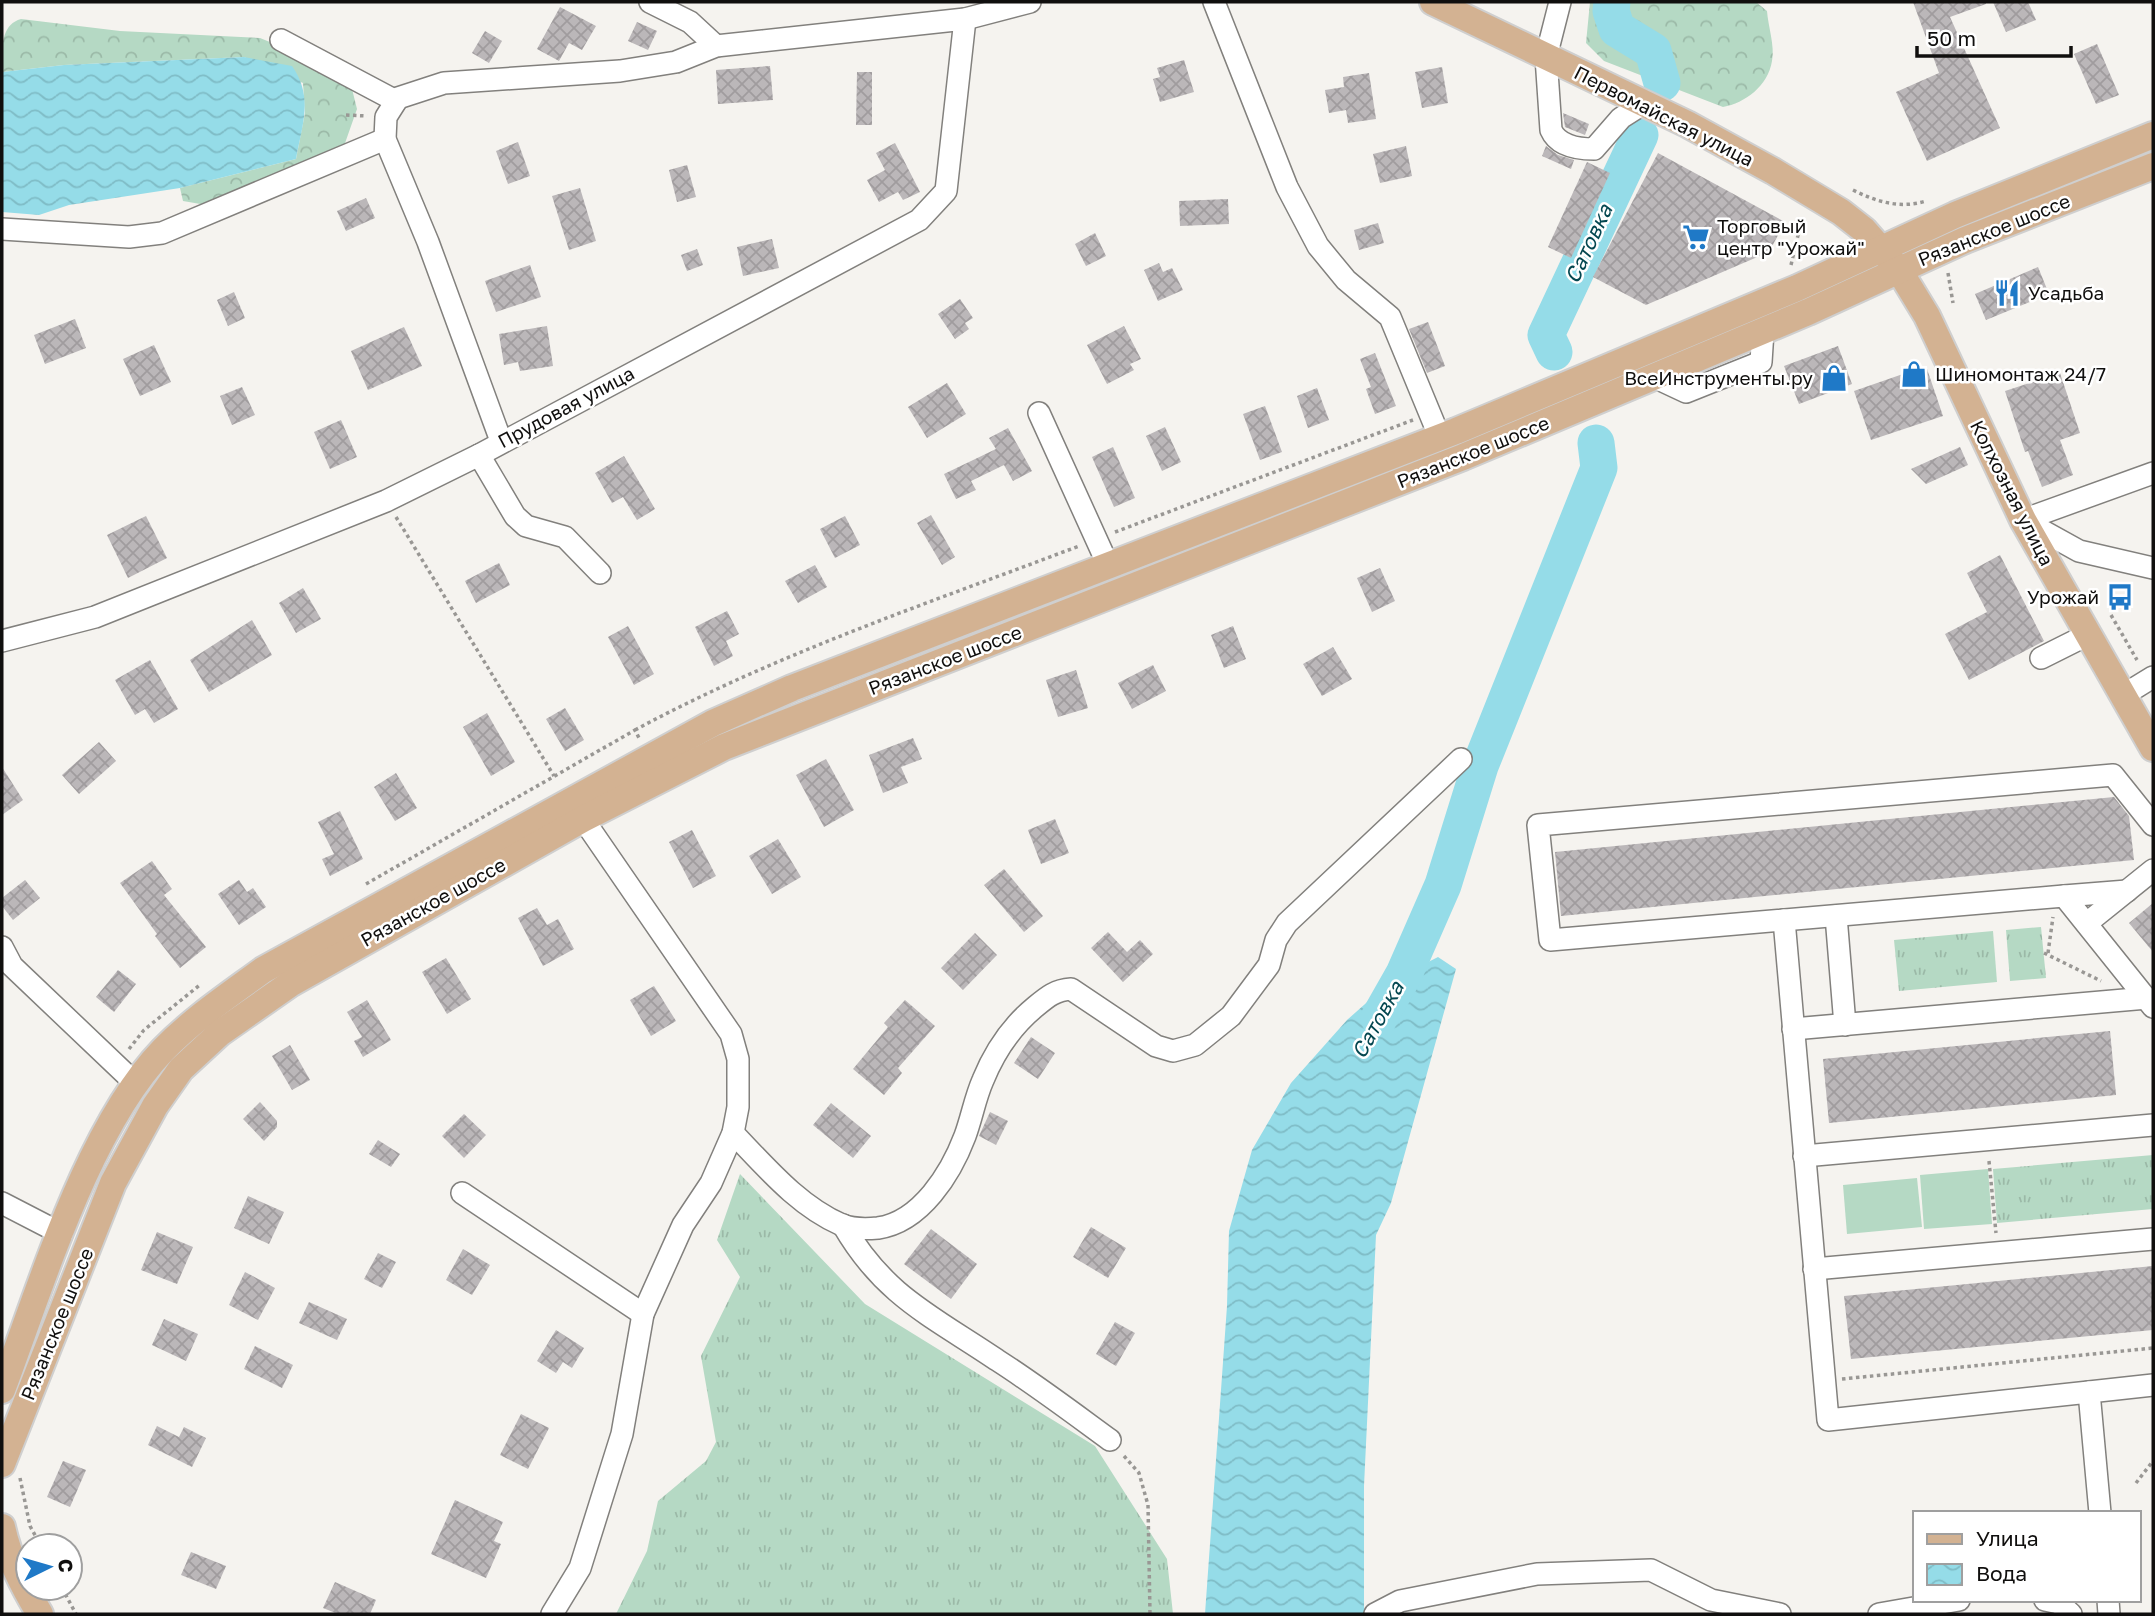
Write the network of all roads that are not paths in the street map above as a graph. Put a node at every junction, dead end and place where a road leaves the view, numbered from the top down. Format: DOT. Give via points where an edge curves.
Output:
graph roads {
  1 [pos="650,2"];
  2 [pos="1030,2"];
  3 [pos="1214,2"];
  4 [pos="1433,2"];
  5 [pos="1560,2"];
  6 [pos="965,19"];
  7 [pos="281,40"];
  8 [pos="716,46"];
  9 [pos="1546,57"];
  10 [pos="396,101"];
  11 [pos="1643,104"];
  12 [pos="2153,135"];
  13 [pos="385,139"];
  14 [pos="2153,166"];
  15 [pos="2,229"];
  16 [pos="162,233"];
  17 [pos="1882,249"];
  18 [pos="136,254"];
  19 [pos="1899,270"];
  20 [pos="1039,413"];
  21 [pos="1436,426"];
  22 [pos="501,441"];
  23 [pos="479,455"];
  24 [pos="2153,473"];
  25 [pos="2023,520"];
  26 [pos="1108,565"];
  27 [pos="2153,568"];
  28 [pos="600,573"];
  29 [pos="2088,635"];
  30 [pos="2,641"];
  31 [pos="2041,658"];
  32 [pos="2153,677"];
  33 [pos="2122,696"];
  34 [pos="2153,748"];
  35 [pos="1461,759"];
  36 [pos="583,819"];
  37 [pos="2153,825"];
  38 [pos="2153,870"];
  39 [pos="2127,891"];
  40 [pos="2060,896"];
  41 [pos="1836,916"];
  42 [pos="1784,920"];
  43 [pos="2087,923"];
  44 [pos="2,947"];
  45 [pos="2150,1002"];
  46 [pos="1846,1025"];
  47 [pos="1793,1029"];
  48 [pos="136,1084"];
  49 [pos="2153,1125"];
  50 [pos="733,1133"];
  51 [pos="1804,1156"];
  52 [pos="462,1193"];
  53 [pos="2,1203"];
  54 [pos="843,1226"];
  55 [pos="62,1234"];
  56 [pos="2153,1239"];
  57 [pos="1814,1269"];
  58 [pos="643,1314"];
  59 [pos="2153,1385"];
  60 [pos="2,1390"];
  61 [pos="2089,1392"];
  62 [pos="1110,1440"];
  63 [pos="11,1467"];
  64 [pos="2100,1511"];
  65 [pos="2,1527"];
  66 [pos="2,1582"];
  67 [pos="1948,1602"];
  68 [pos="2054,1602"];
  69 [pos="33,1614"];
  70 [pos="40,1614"];
  71 [pos="552,1614"];
  72 [pos="1374,1614"];
  73 [pos="1780,1614"];
  74 [pos="1879,1614"];
  75 [pos="2071,1614"];
  1 -- 8 [label="street" via="690,22"];
  2 -- 6 [label="street"];
  3 -- 21 [label="street" via="1287,187 1311,235 1346,280 1390,317"];
  4 -- 9 [label="main road, Первомайская улица"];
  5 -- 9 [label="street"];
  6 -- 8 [label="street"];
  6 -- 22 [label="street, Прудовая улица" via="946,191 919,220"];
  7 -- 10 [label="street"];
  8 -- 10 [label="street" via="676,62 620,71 444,83"];
  9 -- 11 [label="main road, Первомайская улица"];
  9 -- 11 [label="street" via="1554,138 1577,149 1594,149 1621,118"];
  10 -- 13 [label="street" via="386,117"];
  11 -- 17 [label="main road, Первомайская улица" via="1830,205"];
  12 -- 17 [label="main road, Рязанское шоссе"];
  13 -- 16 [label="street"];
  13 -- 22 [label="street"];
  14 -- 19 [label="main road, Рязанское шоссе"];
  15 -- 16 [label="street" via="129,237"];
  16 -- 18 [label="street"];
  17 -- 19 [label="main road, Первомайская улица"];
  17 -- 21 [label="main road, Рязанское шоссе" via="1635,358"];
  19 -- 25 [label="main road, Колхозная улица" via="1927,316"];
  19 -- 36 [label="main road, Рязанское шоссе" via="1463,457 724,747"];
  20 -- 26 [label="street"];
  21 -- 26 [label="main road, Рязанское шоссе"];
  22 -- 23 [label="street, Прудовая улица"];
  23 -- 28 [label="street" via="515,516 526,526 565,537"];
  23 -- 30 [label="street, Прудовая улица" via="386,501 95,617"];
  24 -- 25 [label="street"];
  25 -- 27 [label="street" via="2080,551"];
  25 -- 29 [label="main road, Колхозная улица"];
  26 -- 48 [label="main road, Рязанское шоссе" via="713,723 263,970 207,1011 163,1051"];
  29 -- 31 [label="street"];
  29 -- 33 [label="main road, Колхозная улица"];
  32 -- 33 [label="street"];
  33 -- 34 [label="main road, Колхозная улица"];
  35 -- 54 [label="street" via="1287,923 1269,965 1239,1006 1195,1045 1172,1051 1156,1046 1071,989 1056,990 1002,1043 951,1165 924,1204 887,1227"];
  36 -- 50 [label="street" via="732,1034 738,1059"];
  36 -- 63 [label="main road, Рязанское шоссе" via="290,984 220,1033 181,1069 155,1105 113,1183"];
  37 -- 42 [label="street" via="2113,775 1538,825 1550,940"];
  38 -- 39 [label="street"];
  39 -- 40 [label="street"];
  39 -- 43 [label="street"];
  40 -- 41 [label="street"];
  40 -- 43 [label="street"];
  41 -- 42 [label="street"];
  41 -- 46 [label="street"];
  42 -- 47 [label="street"];
  43 -- 45 [label="street"];
  44 -- 48 [label="street" via="12,966"];
  45 -- 46 [label="street"];
  46 -- 47 [label="street"];
  47 -- 51 [label="street"];
  48 -- 55 [label="main road, Рязанское шоссе" via="89,1164"];
  49 -- 51 [label="street"];
  50 -- 54 [label="street" via="789,1191"];
  50 -- 58 [label="street" via="711,1183 683,1225"];
  51 -- 57 [label="street"];
  52 -- 58 [label="street"];
  53 -- 55 [label="street"];
  54 -- 62 [label="street" via="862,1259 898,1295"];
  55 -- 60 [label="main road, Рязанское шоссе"];
  56 -- 57 [label="street"];
  57 -- 61 [label="street" via="1828,1420"];
  58 -- 71 [label="street" via="622,1434 580,1568"];
  59 -- 61 [label="street"];
  61 -- 64 [label="street"];
  65 -- 70 [label="main road" via="6,1548"];
  66 -- 69 [label="main road"];
  67 -- 74 [label="street"];
  68 -- 75 [label="street"];
  72 -- 73 [label="street" via="1400,1601 1537,1574 1651,1570 1711,1600"];
}
